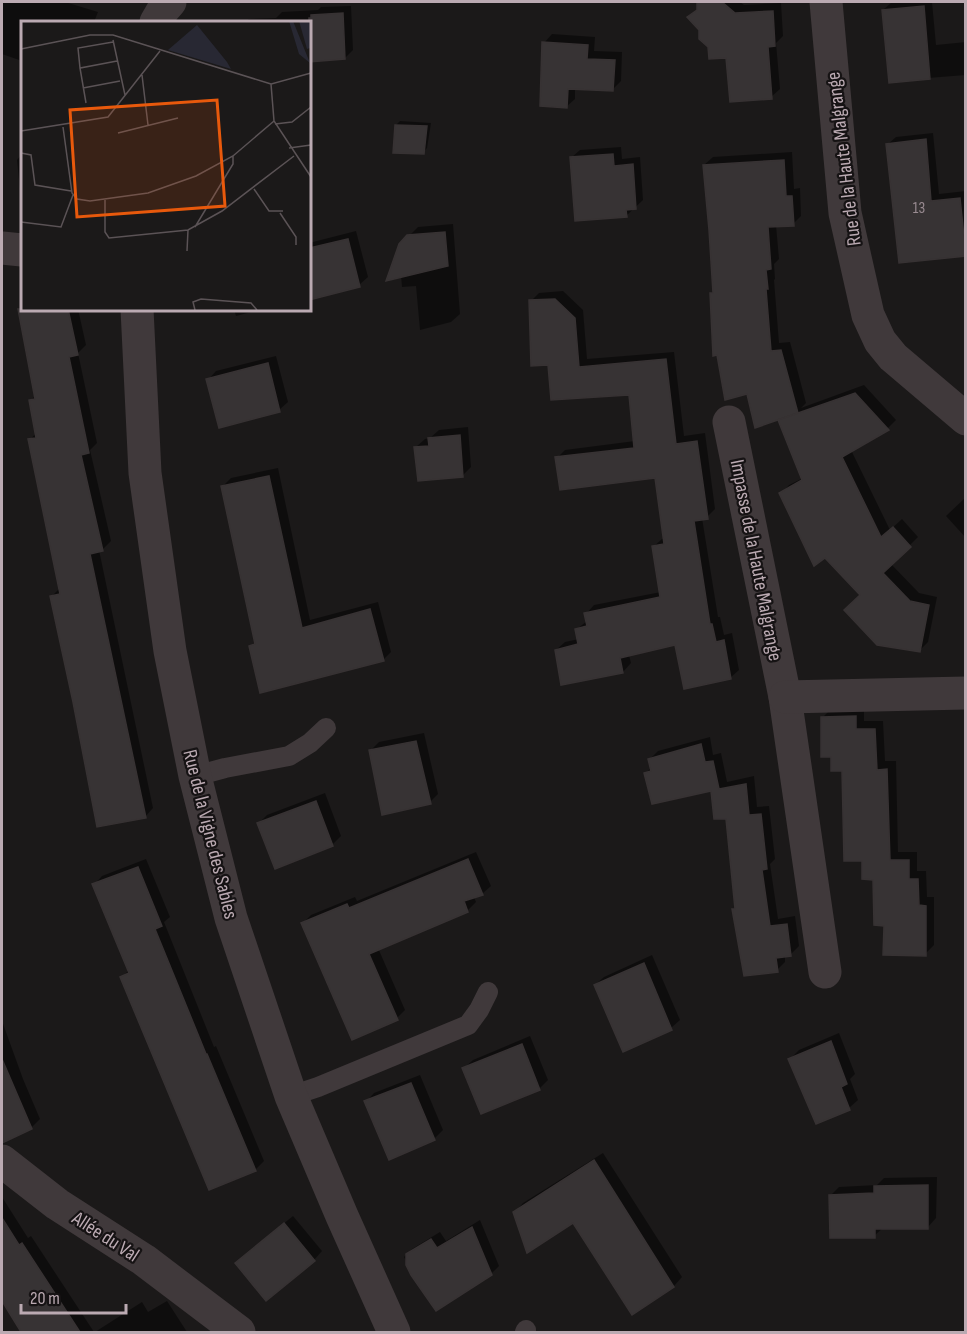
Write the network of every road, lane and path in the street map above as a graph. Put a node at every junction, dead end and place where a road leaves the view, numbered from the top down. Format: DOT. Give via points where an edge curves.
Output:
graph roads {
  1 [pos="170,2"];
  2 [pos="826,2"];
  3 [pos="157,21"];
  4 [pos="2,248"];
  5 [pos="21,250"];
  6 [pos="137,310"];
  7 [pos="966,419"];
  8 [pos="729,422"];
  9 [pos="966,693"];
  10 [pos="785,698"];
  11 [pos="326,728"];
  12 [pos="195,776"];
  13 [pos="825,972"];
  14 [pos="488,992"];
  15 [pos="291,1096"];
  16 [pos="2,1161"];
  17 [pos="239,1332"];
  18 [pos="394,1332"];
  1 -- 3 [label="street"];
  2 -- 7 [label="street, Rue de la Haute Malgrange" via="845,213 868,315 893,357"];
  4 -- 5 [label="street"];
  6 -- 12 [label="street, Rue de la Vigne des Sables" via="145,474 170,651"];
  8 -- 10 [label="street, Impasse de la Haute Malgrange"];
  9 -- 10 [label="street"];
  10 -- 13 [label="street, Impasse de la Haute Malgrange"];
  11 -- 12 [label="lane" via="289,756"];
  12 -- 15 [label="street, Rue de la Vigne des Sables" via="231,918"];
  14 -- 15 [label="lane" via="468,1025"];
  15 -- 18 [label="street, Rue de la Vigne des Sables"];
  16 -- 17 [label="street, Allée du Val"];
}
